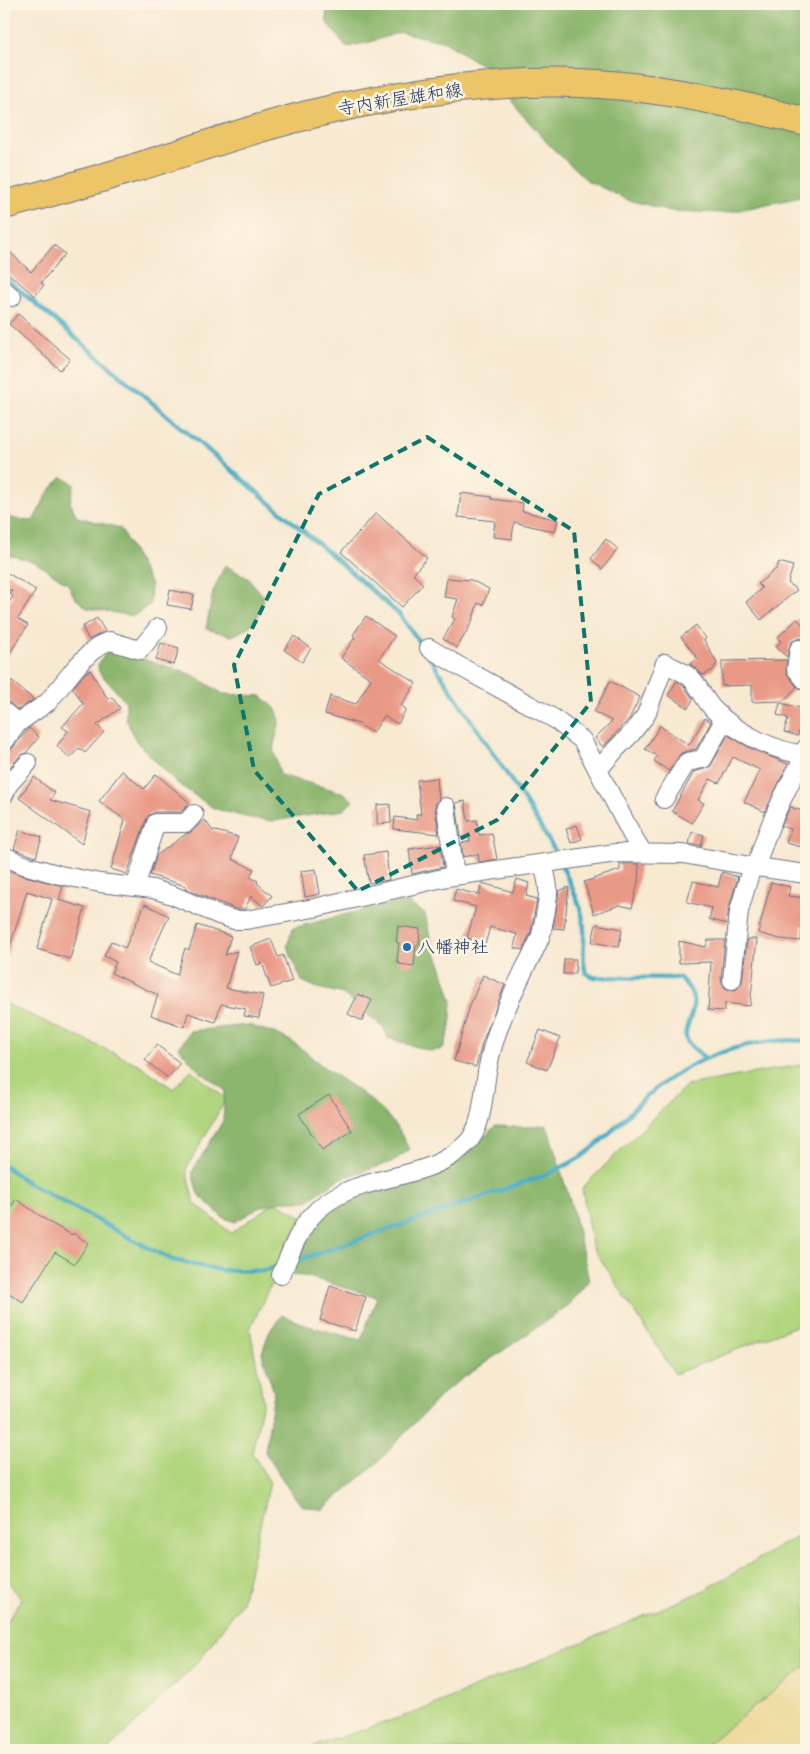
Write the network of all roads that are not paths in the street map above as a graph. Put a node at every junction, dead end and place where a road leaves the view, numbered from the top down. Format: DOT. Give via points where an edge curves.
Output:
graph roads {
  1 [pos="806,122"];
  2 [pos="4,205"];
  3 [pos="158,628"];
  4 [pos="429,648"];
  5 [pos="799,649"];
  6 [pos="806,681"];
  7 [pos="4,712"];
  8 [pos="724,720"];
  9 [pos="18,723"];
  10 [pos="4,742"];
  11 [pos="806,753"];
  12 [pos="28,763"];
  13 [pos="598,770"];
  14 [pos="4,795"];
  15 [pos="664,799"];
  16 [pos="446,807"];
  17 [pos="194,814"];
  18 [pos="643,853"];
  19 [pos="4,856"];
  20 [pos="556,861"];
  21 [pos="754,867"];
  22 [pos="806,874"];
  23 [pos="455,876"];
  24 [pos="135,887"];
  25 [pos="732,980"];
  26 [pos="280,1275"];
  1 -- 2 [label="main road, 寺内新屋雄和線" via="707,99 605,85 531,84 456,89 318,112"];
  3 -- 9 [label="street" via="140,650 110,640 102,644 77,666 48,702"];
  4 -- 13 [label="street" via="553,718 582,740"];
  5 -- 6 [label="street" via="796,669"];
  7 -- 9 [label="street"];
  8 -- 11 [label="street" via="757,739 794,754"];
  8 -- 13 [label="street" via="691,678 665,663 646,715"];
  8 -- 15 [label="street" via="703,759 686,762"];
  9 -- 10 [label="street"];
  11 -- 21 [label="street" via="784,792"];
  12 -- 14 [label="street" via="8,785"];
  13 -- 18 [label="street"];
  16 -- 23 [label="street"];
  17 -- 24 [label="street" via="186,823 156,823"];
  18 -- 20 [label="street"];
  18 -- 21 [label="street" via="683,854"];
  19 -- 24 [label="street" via="60,875"];
  20 -- 23 [label="street"];
  20 -- 26 [label="street" via="540,935 500,1022 474,1134 467,1143 434,1166 343,1192 328,1201 309,1218"];
  21 -- 22 [label="street"];
  21 -- 25 [label="street" via="739,911"];
  23 -- 24 [label="street" via="246,920 234,920 172,895"];
}
